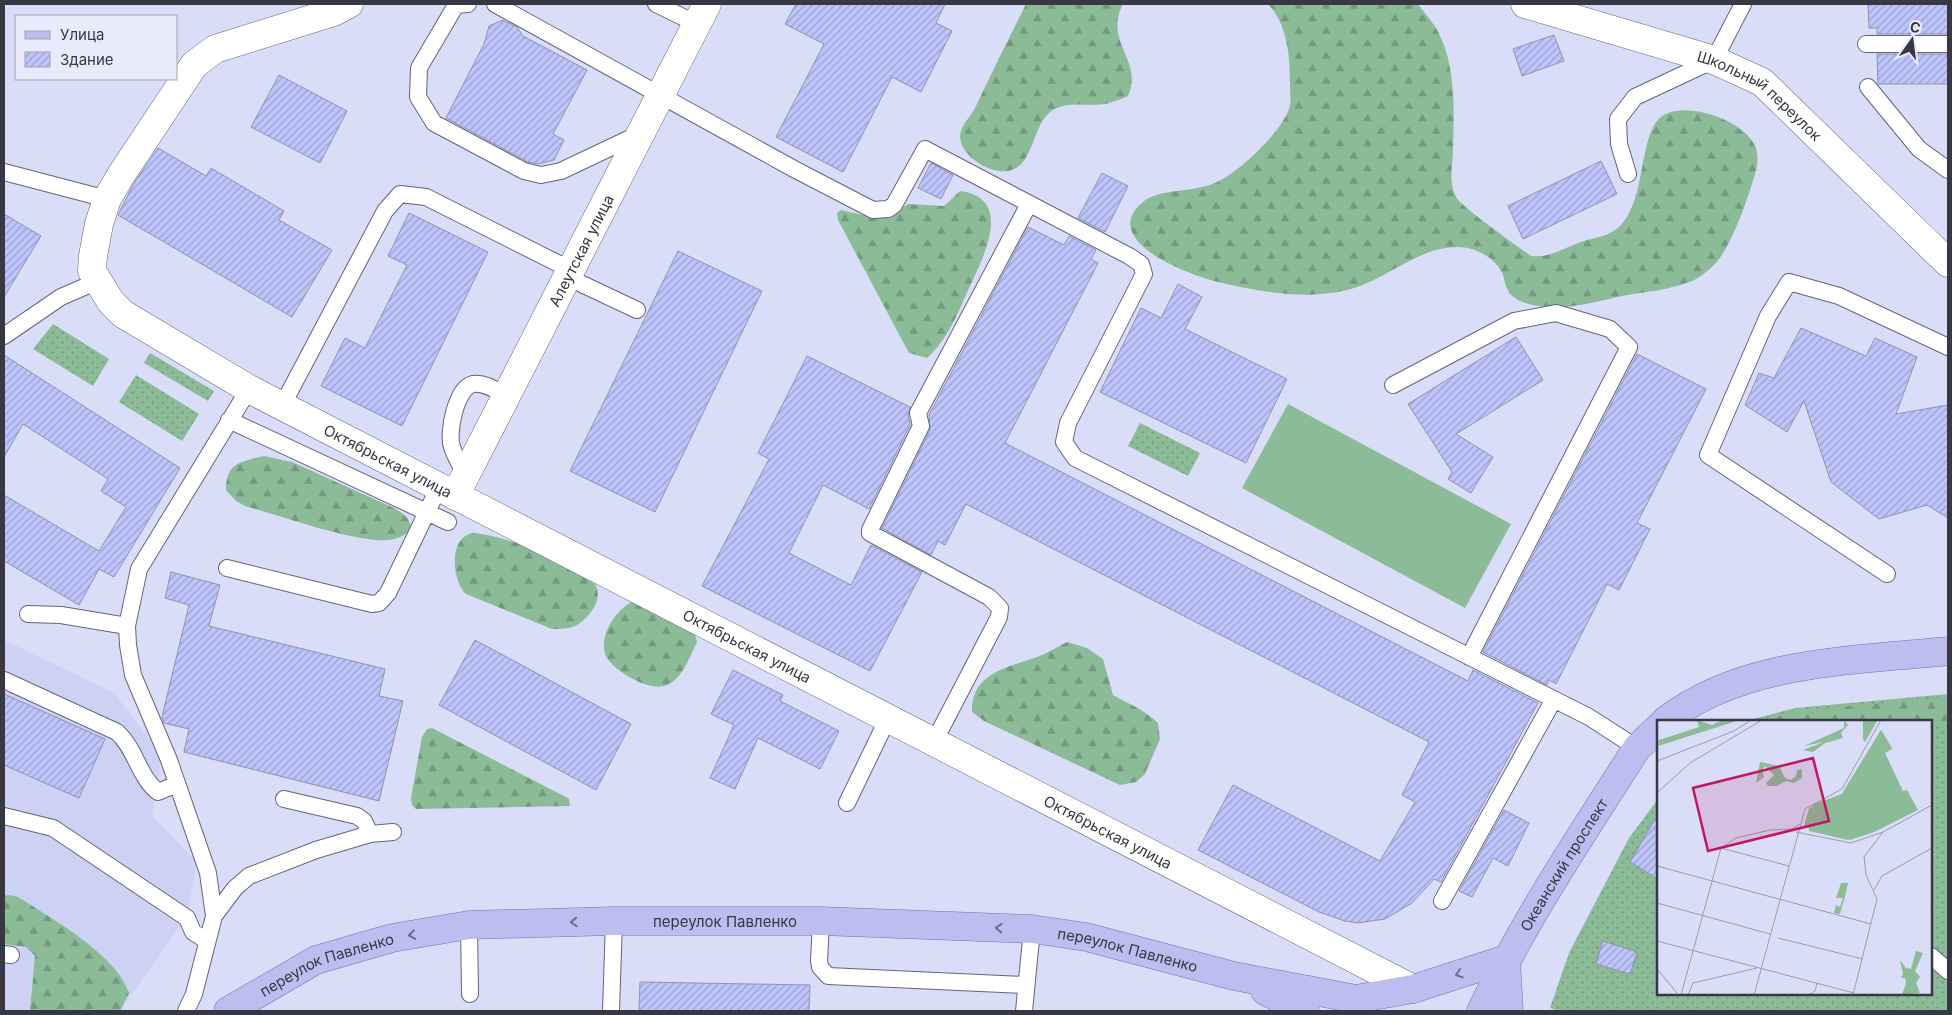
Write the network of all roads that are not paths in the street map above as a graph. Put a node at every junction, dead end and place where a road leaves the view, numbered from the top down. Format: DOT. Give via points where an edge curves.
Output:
graph roads {
  1 [pos="349,4"];
  2 [pos="468,4"];
  3 [pos="495,4"];
  4 [pos="656,4"];
  5 [pos="1525,4"];
  6 [pos="1743,4"];
  7 [pos="702,14"];
  8 [pos="1866,44"];
  9 [pos="1948,44"];
  10 [pos="1714,60"];
  11 [pos="1868,87"];
  12 [pos="661,94"];
  13 [pos="641,133"];
  14 [pos="1948,170"];
  15 [pos="4,172"];
  16 [pos="1628,174"];
  17 [pos="107,199"];
  18 [pos="1029,204"];
  19 [pos="1948,263"];
  20 [pos="569,273"];
  21 [pos="98,281"];
  22 [pos="637,310"];
  23 [pos="4,336"];
  24 [pos="1948,348"];
  25 [pos="1393,385"];
  26 [pos="249,389"];
  27 [pos="506,396"];
  28 [pos="282,406"];
  29 [pos="229,420"];
  30 [pos="453,486"];
  31 [pos="428,512"];
  32 [pos="448,522"];
  33 [pos="227,568"];
  34 [pos="1887,574"];
  35 [pos="28,614"];
  36 [pos="127,626"];
  37 [pos="1948,652"];
  38 [pos="1468,657"];
  39 [pos="4,680"];
  40 [pos="1554,699"];
  41 [pos="888,718"];
  42 [pos="1667,720"];
  43 [pos="1657,729"];
  44 [pos="934,742"];
  45 [pos="1637,748"];
  46 [pos="177,784"];
  47 [pos="284,799"];
  48 [pos="847,803"];
  49 [pos="4,816"];
  50 [pos="393,832"];
  51 [pos="370,834"];
  52 [pos="1442,900"];
  53 [pos="214,916"];
  54 [pos="614,921"];
  55 [pos="820,921"];
  56 [pos="469,925"];
  57 [pos="1032,929"];
  58 [pos="207,941"];
  59 [pos="1932,957"];
  60 [pos="1506,959"];
  61 [pos="1948,971"];
  62 [pos="1234,976"];
  63 [pos="1026,985"];
  64 [pos="1413,988"];
  65 [pos="470,994"];
  66 [pos="186,1011"];
  67 [pos="228,1011"];
  68 [pos="611,1011"];
  69 [pos="1024,1011"];
  70 [pos="1286,1011"];
  71 [pos="1305,1011"];
  72 [pos="1481,1011"];
  73 [pos="1509,1011"];
  1 -- 17 [label="street, Октябрьская улица" via="334,12 215,49 205,56 194,66"];
  2 -- 13 [label="lane" via="456,5 419,68 418,97 434,123 524,171 541,175 561,172"];
  3 -- 12 [label="lane"];
  4 -- 7 [label="lane"];
  5 -- 10 [label="street, Школьный переулок"];
  6 -- 10 [label="lane"];
  7 -- 12 [label="street, Алеутская улица"];
  8 -- 9 [label="lane"];
  10 -- 16 [label="lane" via="1635,96 1618,119 1619,144"];
  10 -- 19 [label="street, Школьный переулок" via="1762,82"];
  11 -- 14 [label="lane" via="1920,149"];
  12 -- 13 [label="street, Алеутская улица"];
  12 -- 18 [label="lane" via="794,170 873,210 888,209 894,205 924,149"];
  13 -- 20 [label="street, Алеутская улица"];
  15 -- 17 [label="lane"];
  17 -- 21 [label="street, Октябрьская улица" via="93,256 92,272"];
  18 -- 38 [label="lane" via="1129,256 1141,264 1144,274 1068,422 1064,442 1075,458"];
  18 -- 44 [label="lane" via="918,413 921,426 870,530 870,533 989,596 1000,608 999,617"];
  20 -- 22 [label="lane"];
  20 -- 27 [label="street, Алеутская улица"];
  20 -- 28 [label="lane" via="426,197 400,194 384,211"];
  21 -- 23 [label="lane" via="61,297"];
  21 -- 26 [label="street, Октябрьская улица" via="123,314"];
  24 -- 34 [label="lane" via="1838,296 1788,282 1768,316 1708,456"];
  25 -- 38 [label="lane" via="1514,321 1556,313 1610,328 1629,346"];
  26 -- 28 [label="street, Октябрьская улица"];
  26 -- 29 [label="lane"];
  27 -- 30 [label="street, Алеутская улица"];
  27 -- 30 [label="lane" via="475,384 460,397 453,414"];
  28 -- 30 [label="street, Октябрьская улица"];
  29 -- 31 [label="lane"];
  29 -- 36 [label="lane" via="139,569"];
  30 -- 31 [label="lane"];
  30 -- 41 [label="street, Октябрьская улица"];
  31 -- 32 [label="lane"];
  31 -- 33 [label="lane" via="388,593 379,603 372,604"];
  35 -- 36 [label="lane" via="68,616"];
  36 -- 46 [label="lane" via="133,675"];
  37 -- 42 [label="main road" via="1815,665 1736,682 1696,701"];
  38 -- 40 [label="lane"];
  39 -- 46 [label="lane" via="117,732 125,740 149,785 158,792"];
  40 -- 45 [label="lane" via="1598,722"];
  40 -- 52 [label="lane"];
  41 -- 44 [label="street, Октябрьская улица"];
  41 -- 48 [label="lane"];
  43 -- 45 [label="main road, Океанский проспект"];
  44 -- 64 [label="street, Октябрьская улица"];
  45 -- 60 [label="main road, Океанский проспект"];
  46 -- 53 [label="lane" via="208,873"];
  47 -- 51 [label="lane" via="357,816"];
  49 -- 58 [label="lane" via="53,828 187,918 193,932"];
  50 -- 51 [label="lane"];
  51 -- 53 [label="lane" via="316,850 249,876 235,888"];
  53 -- 58 [label="lane"];
  54 -- 55 [label="main road, переулок Павленко"];
  54 -- 56 [label="main road, переулок Павленко, one-way"];
  54 -- 68 [label="lane"];
  57 -- 55 [label="main road, переулок Павленко, one-way"];
  55 -- 63 [label="lane" via="819,961 828,976"];
  56 -- 65 [label="lane"];
  56 -- 67 [label="main road, переулок Павленко, one-way" via="392,938 316,960"];
  57 -- 62 [label="main road, переулок Павленко" via="1086,937"];
  57 -- 63 [label="lane"];
  58 -- 66 [label="lane" via="194,994"];
  59 -- 61 [label="lane"];
  60 -- 64 [label="main road, one-way"];
  60 -- 72 [label="main road, Океанский проспект"];
  60 -- 73 [label="main road"];
  62 -- 64 [label="main road" via="1356,999"];
  62 -- 70 [label="main road"];
  62 -- 71 [label="main road"];
  63 -- 69 [label="lane"];
}
